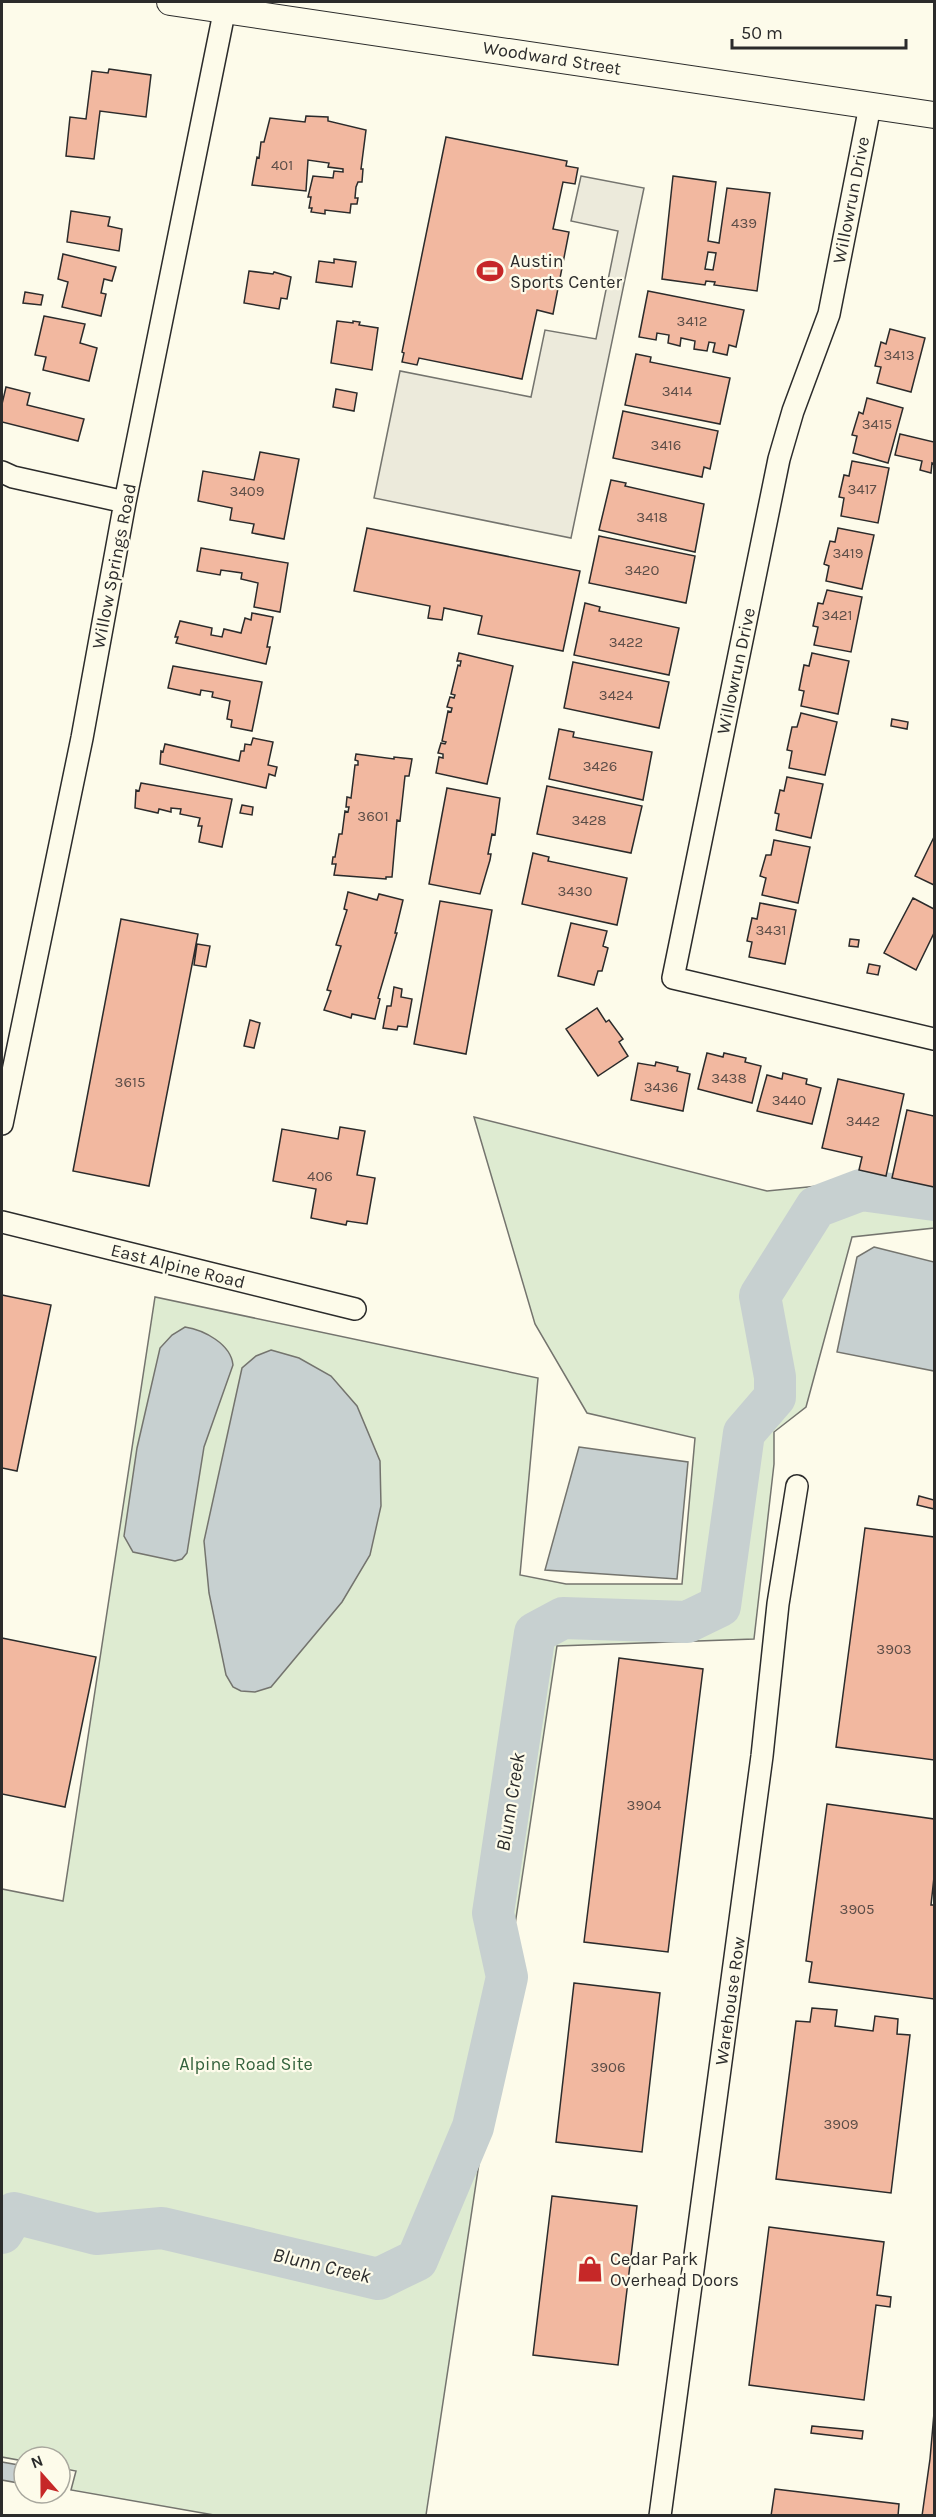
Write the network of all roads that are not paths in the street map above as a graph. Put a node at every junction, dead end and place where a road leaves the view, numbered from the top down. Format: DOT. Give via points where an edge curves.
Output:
graph roads {
  1 [pos="170,2"];
  2 [pos="225,8"];
  3 [pos="870,106"];
  4 [pos="934,115"];
  5 [pos="2,472"];
  6 [pos="125,502"];
  7 [pos="934,1040"];
  8 [pos="2,1124"];
  9 [pos="2,1222"];
  10 [pos="355,1309"];
  11 [pos="797,1486"];
  12 [pos="660,2516"];
  1 -- 2 [label="street, Woodward Street"];
  2 -- 3 [label="street, Woodward Street"];
  2 -- 6 [label="street, Willow Springs Road"];
  3 -- 4 [label="street, Woodward Street"];
  3 -- 7 [label="street, Willowrun Drive" via="829,314 779,459 673,978"];
  5 -- 6 [label="street"];
  6 -- 8 [label="street, Willow Springs Road" via="80,747"];
  9 -- 10 [label="street, East Alpine Road"];
  11 -- 12 [label="street, Warehouse Row" via="778,1604 762,1756"];
}
